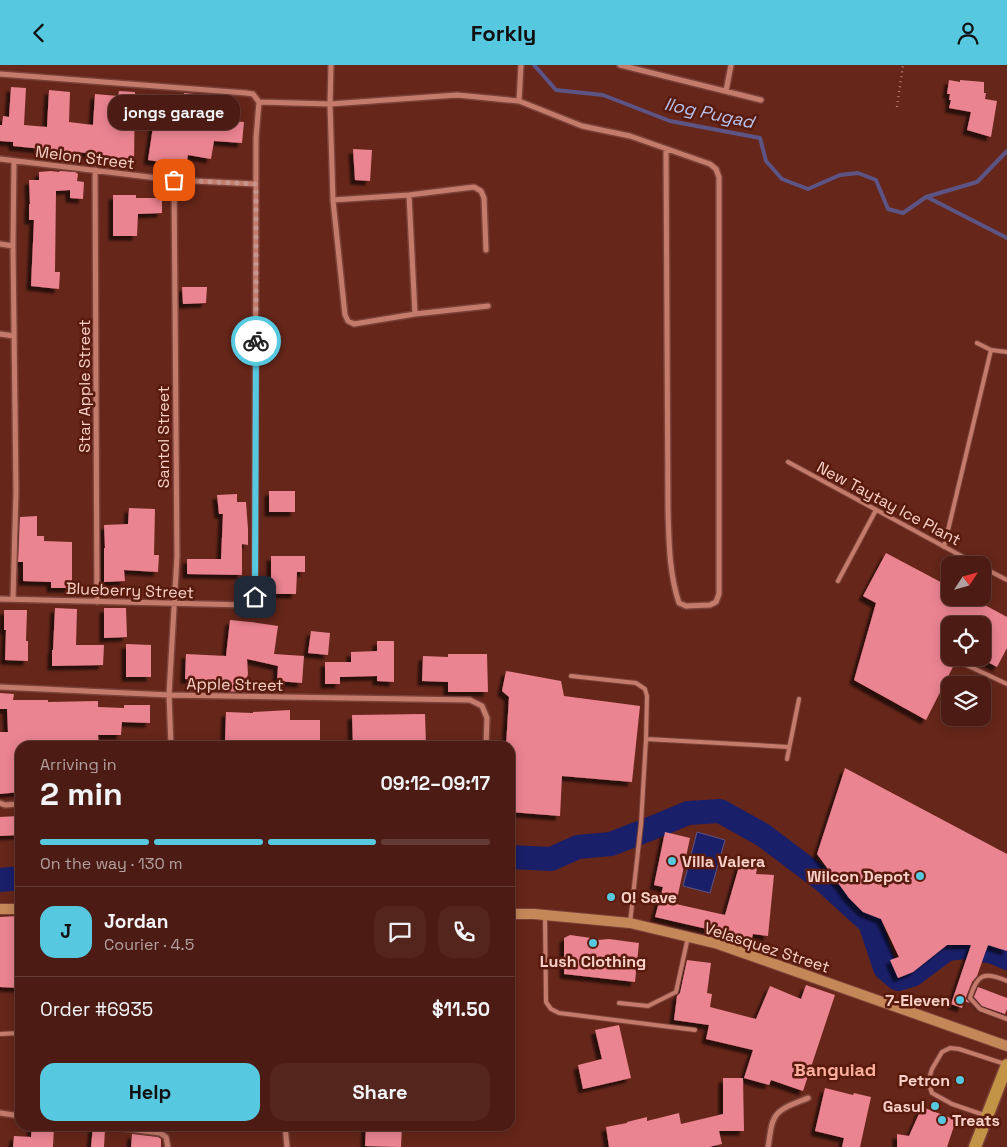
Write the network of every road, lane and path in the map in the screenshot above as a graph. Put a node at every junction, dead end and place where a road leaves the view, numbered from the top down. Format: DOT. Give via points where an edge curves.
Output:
graph roads {
  1 [pos="331,65"];
  2 [pos="521,65"];
  3 [pos="620,65"];
  4 [pos="731,65"];
  5 [pos="902,65"];
  6 [pos="0,74"];
  7 [pos="726,91"];
  8 [pos="761,100"];
  9 [pos="519,101"];
  10 [pos="259,102"];
  11 [pos="330,104"];
  12 [pos="897,107"];
  13 [pos="666,149"];
  14 [pos="0,159"];
  15 [pos="14,161"];
  16 [pos="95,170"];
  17 [pos="174,180"];
  18 [pos="256,184"];
  19 [pos="409,195"];
  20 [pos="333,200"];
  21 [pos="0,243"];
  22 [pos="13,246"];
  23 [pos="486,250"];
  24 [pos="488,306"];
  25 [pos="416,314"];
  26 [pos="0,333"];
  27 [pos="14,336"];
  28 [pos="977,343"];
  29 [pos="991,350"];
  30 [pos="1007,352"];
  31 [pos="788,462"];
  32 [pos="876,510"];
  33 [pos="944,547"];
  34 [pos="961,556"];
  35 [pos="991,572"];
  36 [pos="1007,580"];
  37 [pos="838,581"];
  38 [pos="0,599"];
  39 [pos="13,599"];
  40 [pos="97,602"];
  41 [pos="175,604"];
  42 [pos="968,666"];
  43 [pos="571,676"];
  44 [pos="1007,684"];
  45 [pos="0,687"];
  46 [pos="169,695"];
  47 [pos="799,699"];
  48 [pos="646,739"];
  49 [pos="171,741"];
  50 [pos="486,741"];
  51 [pos="789,747"];
  52 [pos="786,759"];
  53 [pos="0,803"];
  54 [pos="15,804"];
  55 [pos="0,909"];
  56 [pos="15,909"];
  57 [pos="515,914"];
  58 [pos="545,915"];
  59 [pos="630,923"];
  60 [pos="688,937"];
  61 [pos="1007,981"];
  62 [pos="619,1003"];
  63 [pos="1007,1019"];
  64 [pos="696,1030"];
  65 [pos="15,1033"];
  66 [pos="0,1034"];
  67 [pos="1007,1046"];
  68 [pos="1007,1065"];
  69 [pos="808,1098"];
  70 [pos="0,1113"];
  71 [pos="15,1114"];
  72 [pos="987,1116"];
  73 [pos="145,1131"];
  74 [pos="285,1131"];
  75 [pos="168,1147"];
  76 [pos="287,1147"];
  77 [pos="768,1147"];
  78 [pos="975,1147"];
  1 -- 11 [label="street"];
  2 -- 9 [label="street"];
  3 -- 7 [label="street"];
  4 -- 7 [label="street"];
  5 -- 12 [label="path"];
  6 -- 10 [label="street" via="246,93"];
  7 -- 8 [label="street"];
  9 -- 11 [label="street" via="457,95"];
  9 -- 13 [label="street" via="582,126 630,136"];
  10 -- 11 [label="street"];
  10 -- 18 [label="street"];
  11 -- 20 [label="street"];
  13 -- 13 [label="street" via="670,553 679,603 686,606 710,605 716,602 719,594 719,177 710,164"];
  14 -- 15 [label="street, Melon Street"];
  15 -- 16 [label="street, Melon Street"];
  15 -- 22 [label="street"];
  16 -- 17 [label="street, Melon Street"];
  16 -- 40 [label="street, Star Apple Street"];
  17 -- 18 [label="street, Melon Street"];
  17 -- 41 [label="street, Santol Street"];
  18 -- 41 [label="street, Blueberry Street" via="255,597 246,605"];
  19 -- 20 [label="street"];
  19 -- 23 [label="street" via="474,187 481,191"];
  19 -- 25 [label="street"];
  20 -- 25 [label="street" via="348,321 354,324"];
  21 -- 22 [label="street"];
  22 -- 27 [label="street"];
  24 -- 25 [label="street"];
  26 -- 27 [label="street"];
  27 -- 39 [label="street" via="16,491"];
  28 -- 29 [label="lane"];
  29 -- 30 [label="lane"];
  29 -- 33 [label="lane"];
  31 -- 32 [label="lane, New Taytay Ice Plant"];
  32 -- 33 [label="lane, New Taytay Ice Plant"];
  32 -- 37 [label="lane"];
  33 -- 34 [label="lane, New Taytay Ice Plant"];
  35 -- 36 [label="lane"];
  38 -- 39 [label="street, Blueberry Street"];
  39 -- 40 [label="street, Blueberry Street"];
  40 -- 41 [label="street, Blueberry Street"];
  41 -- 46 [label="street, Santol Street"];
  42 -- 44 [label="lane"];
  43 -- 48 [label="lane" via="636,683 644,689"];
  45 -- 46 [label="street, Apple Street"];
  46 -- 49 [label="street, Santol Street"];
  46 -- 50 [label="street, Apple Street" via="470,700 482,706 488,718"];
  47 -- 51 [label="lane"];
  48 -- 51 [label="lane"];
  48 -- 59 [label="lane" via="642,824"];
  51 -- 52 [label="lane"];
  53 -- 54 [label="street"];
  55 -- 56 [label="main road"];
  57 -- 58 [label="main road, Velasquez Street"];
  58 -- 59 [label="main road, Velasquez Street"];
  58 -- 64 [label="lane" via="546,1002 551,1009 560,1013"];
  59 -- 60 [label="main road, Velasquez Street"];
  60 -- 62 [label="lane" via="676,992 648,1006"];
  60 -- 67 [label="main road, Velasquez Street" via="718,944"];
  61 -- 63 [label="lane" via="984,975 972,988 970,998 980,1009"];
  65 -- 66 [label="lane"];
  68 -- 72 [label="main road"];
  68 -- 72 [label="lane" via="950,1048 942,1051 932,1069 928,1083 932,1093"];
  69 -- 77 [label="street" via="777,1113"];
  70 -- 71 [label="street"];
  72 -- 78 [label="main road"];
  73 -- 75 [label="street" via="166,1137"];
  74 -- 76 [label="street"];
}
